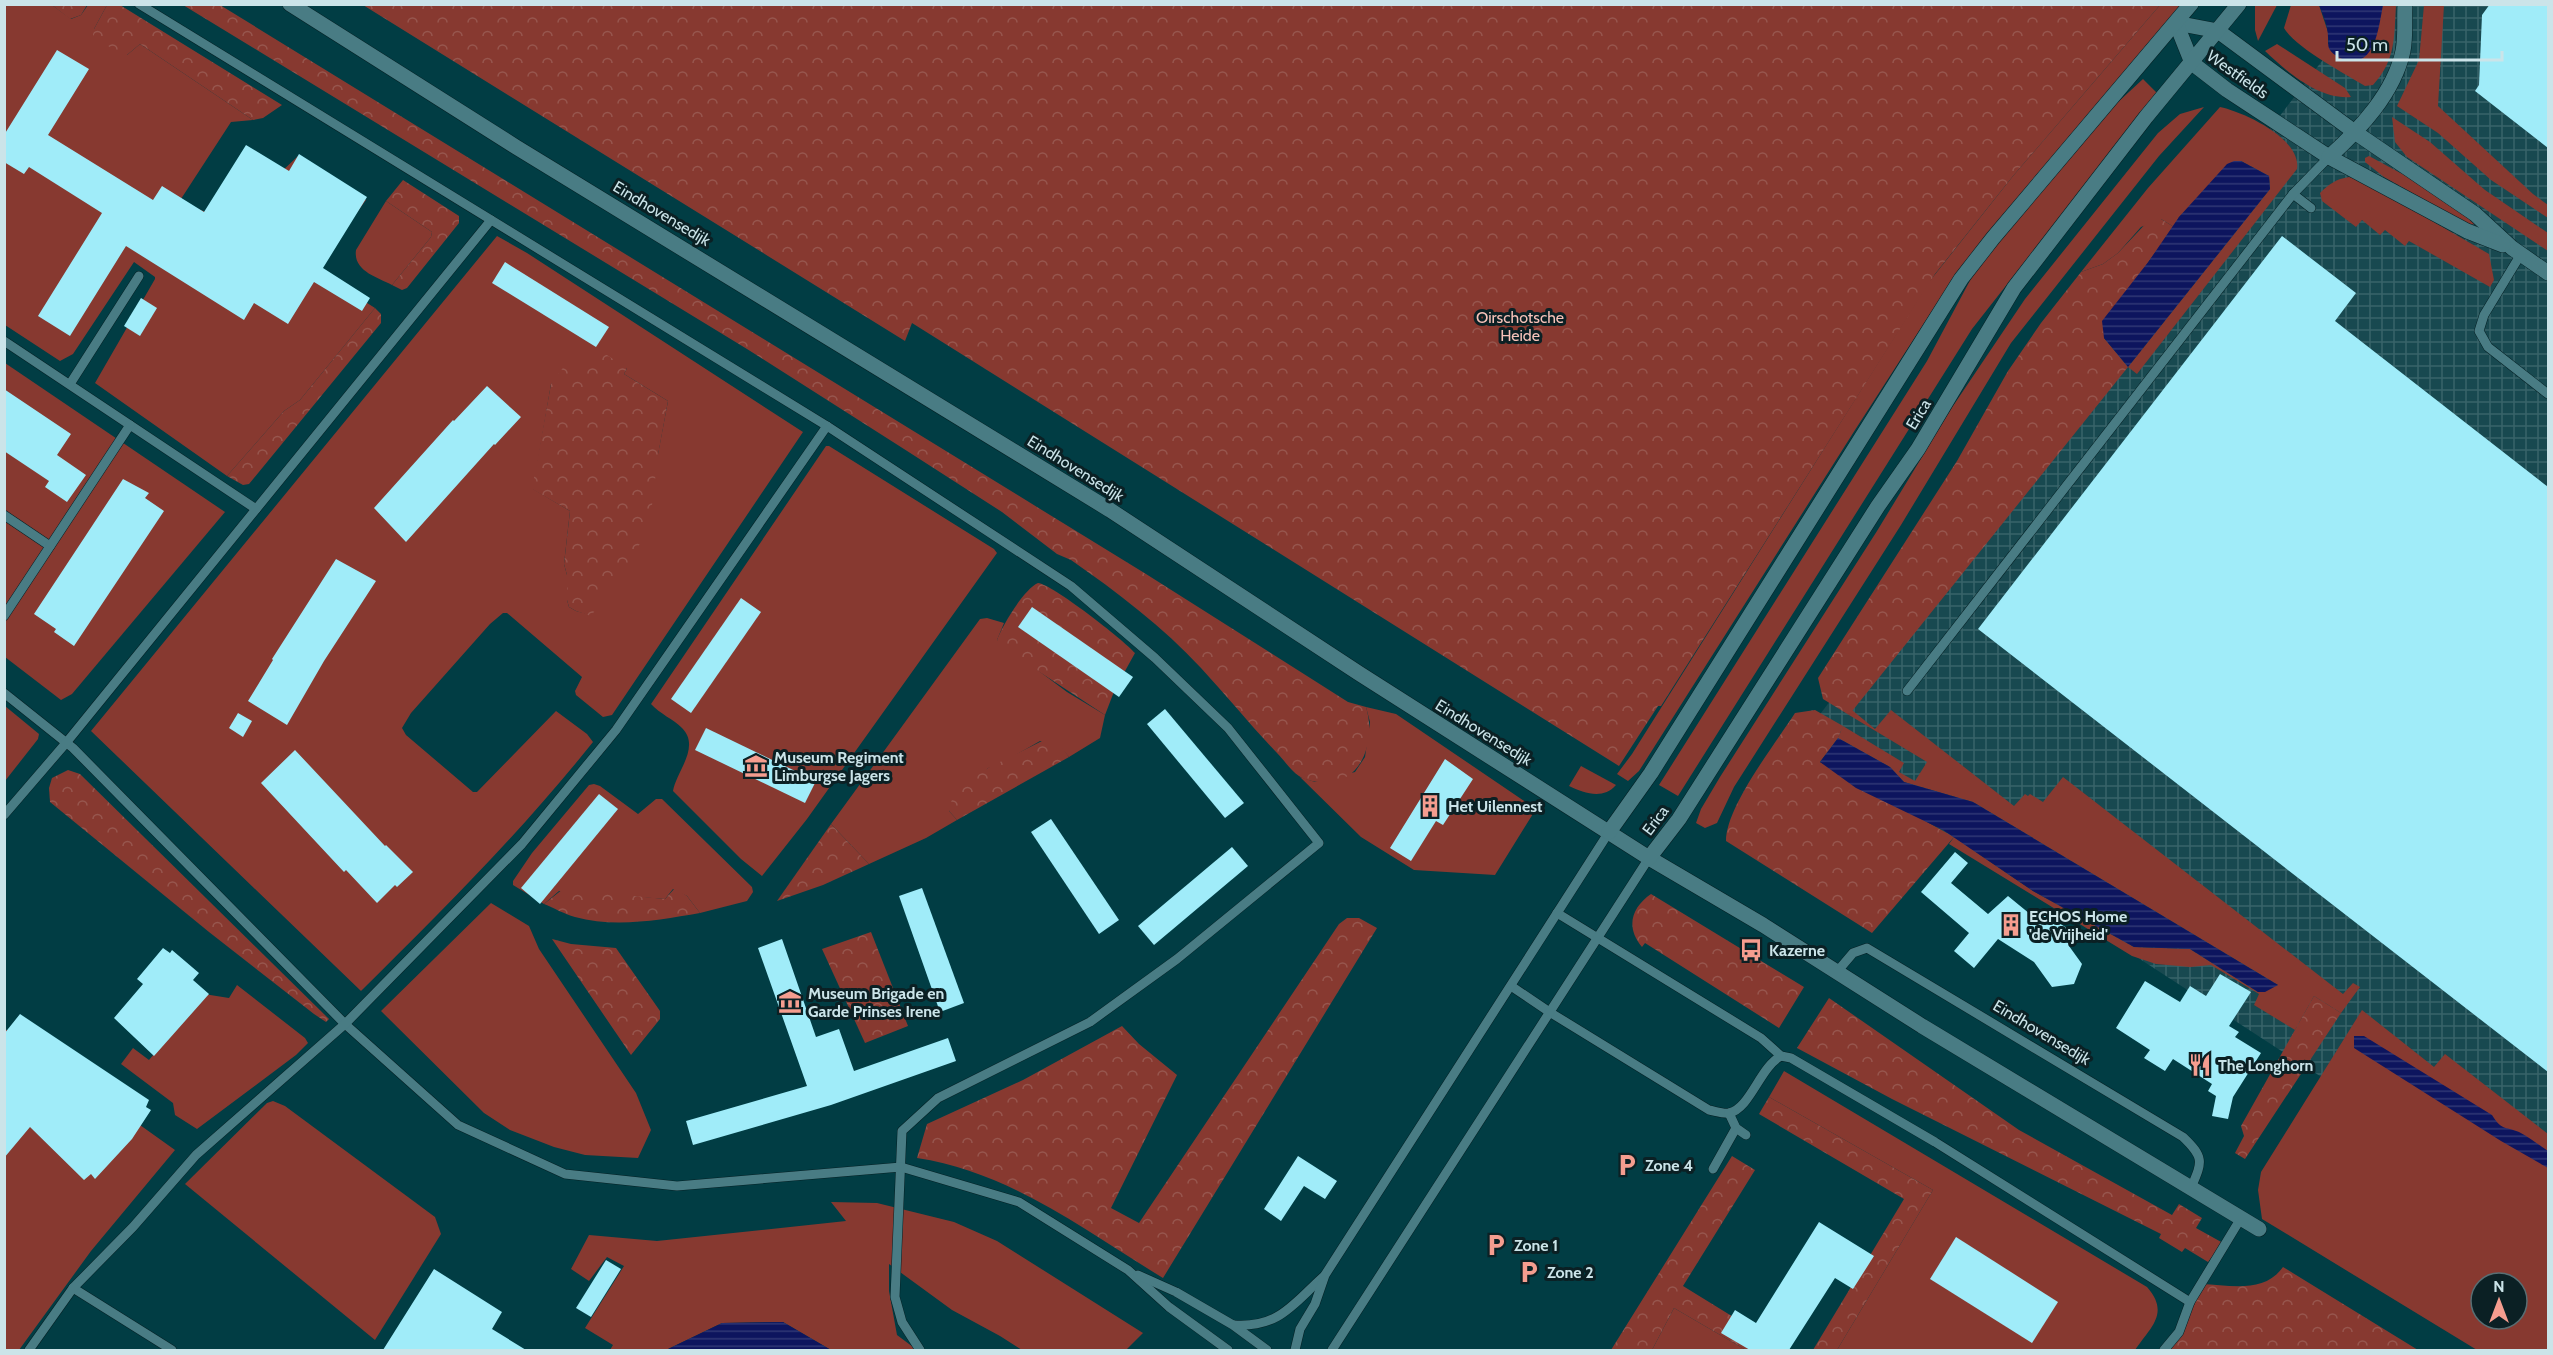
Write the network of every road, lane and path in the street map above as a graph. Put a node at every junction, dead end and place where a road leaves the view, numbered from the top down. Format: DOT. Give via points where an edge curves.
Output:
graph roads {
  1 [pos="139,4"];
  2 [pos="290,4"];
  3 [pos="2191,4"];
  4 [pos="2239,4"];
  5 [pos="2405,4"];
  6 [pos="2176,23"];
  7 [pos="2218,30"];
  8 [pos="2192,63"];
  9 [pos="2356,134"];
  10 [pos="2329,157"];
  11 [pos="2293,194"];
  12 [pos="2311,208"];
  13 [pos="491,220"];
  14 [pos="2516,251"];
  15 [pos="2548,273"];
  16 [pos="139,276"];
  17 [pos="4,341"];
  18 [pos="70,384"];
  19 [pos="2548,394"];
  20 [pos="130,425"];
  21 [pos="827,426"];
  22 [pos="256,509"];
  23 [pos="4,515"];
  24 [pos="50,546"];
  25 [pos="4,616"];
  26 [pos="1907,691"];
  27 [pos="4,693"];
  28 [pos="66,743"];
  29 [pos="4,815"];
  30 [pos="1609,832"];
  31 [pos="1649,858"];
  32 [pos="1557,913"];
  33 [pos="1598,936"];
  34 [pos="1836,973"];
  35 [pos="1511,986"];
  36 [pos="1551,1013"];
  37 [pos="345,1024"];
  38 [pos="1781,1056"];
  39 [pos="1729,1113"];
  40 [pos="1736,1128"];
  41 [pos="1746,1135"];
  42 [pos="901,1167"];
  43 [pos="1713,1169"];
  44 [pos="2190,1188"];
  45 [pos="2241,1218"];
  46 [pos="2259,1229"];
  47 [pos="1128,1270"];
  48 [pos="1325,1275"];
  49 [pos="73,1288"];
  50 [pos="2190,1302"];
  51 [pos="1233,1325"];
  52 [pos="29,1350"];
  53 [pos="172,1350"];
  54 [pos="920,1350"];
  55 [pos="1228,1350"];
  56 [pos="1267,1350"];
  57 [pos="1295,1350"];
  58 [pos="1332,1350"];
  59 [pos="2164,1350"];
  1 -- 13 [label="lane"];
  2 -- 30 [label="street, Eindhovensedijk" via="516,147 1110,510"];
  3 -- 6 [label="street, Erica"];
  4 -- 7 [label="street, Erica"];
  5 -- 9 [label="street" via="2403,49 2397,72"];
  6 -- 7 [label="street, Westfields"];
  6 -- 8 [label="street, Westfields"];
  6 -- 30 [label="street, Erica" via="1961,279 1657,763"];
  7 -- 8 [label="street, Erica"];
  7 -- 9 [label="street, Westfields"];
  8 -- 10 [label="street, Westfields"];
  8 -- 31 [label="street, Erica" via="2014,288 1918,449 1679,819"];
  9 -- 10 [label="street"];
  9 -- 14 [label="street, Westfields" via="2475,214"];
  10 -- 11 [label="lane"];
  10 -- 14 [label="street, Westfields" via="2467,231"];
  11 -- 12 [label="lane"];
  11 -- 26 [label="lane"];
  13 -- 21 [label="lane"];
  13 -- 22 [label="lane"];
  14 -- 15 [label="street, Westfields"];
  14 -- 19 [label="lane" via="2479,331 2488,348"];
  16 -- 18 [label="lane"];
  17 -- 18 [label="lane"];
  18 -- 20 [label="lane"];
  20 -- 22 [label="lane"];
  20 -- 24 [label="lane"];
  21 -- 37 [label="lane" via="616,730 522,844"];
  21 -- 42 [label="lane" via="1071,586 1155,658 1227,728 1319,843 1177,959 1090,1022 938,1098 902,1131"];
  22 -- 28 [label="lane"];
  23 -- 24 [label="lane"];
  24 -- 25 [label="lane"];
  27 -- 28 [label="lane"];
  28 -- 29 [label="lane"];
  28 -- 37 [label="lane"];
  30 -- 31 [label="street, Eindhovensedijk"];
  30 -- 32 [label="lane"];
  31 -- 33 [label="lane"];
  31 -- 34 [label="street, Eindhovensedijk"];
  32 -- 33 [label="lane"];
  32 -- 35 [label="lane"];
  33 -- 36 [label="lane"];
  33 -- 38 [label="lane" via="1761,1038"];
  34 -- 44 [label="street, Eindhovensedijk"];
  34 -- 44 [label="lane, Eindhovensedijk" via="1853,953 1867,948 2183,1137 2198,1151 2201,1165"];
  35 -- 36 [label="lane"];
  35 -- 48 [label="lane"];
  36 -- 39 [label="lane" via="1709,1110"];
  36 -- 58 [label="lane"];
  37 -- 42 [label="lane" via="458,1125 565,1174 677,1186"];
  37 -- 49 [label="lane" via="196,1155"];
  38 -- 39 [label="lane" via="1772,1061 1741,1106"];
  38 -- 50 [label="lane" via="1791,1058 1935,1142"];
  39 -- 40 [label="lane"];
  40 -- 41 [label="lane"];
  40 -- 43 [label="lane"];
  42 -- 47 [label="lane" via="1020,1202"];
  42 -- 54 [label="lane" via="895,1297 902,1322"];
  44 -- 45 [label="street, Eindhovensedijk"];
  45 -- 46 [label="street, Eindhovensedijk"];
  45 -- 50 [label="lane"];
  47 -- 51 [label="lane"];
  47 -- 55 [label="lane" via="1169,1307"];
  48 -- 51 [label="lane" via="1279,1317 1262,1324"];
  48 -- 57 [label="lane" via="1315,1304 1300,1329"];
  49 -- 52 [label="lane"];
  49 -- 53 [label="lane"];
  50 -- 59 [label="lane" via="2179,1332"];
  51 -- 56 [label="lane"];
}
